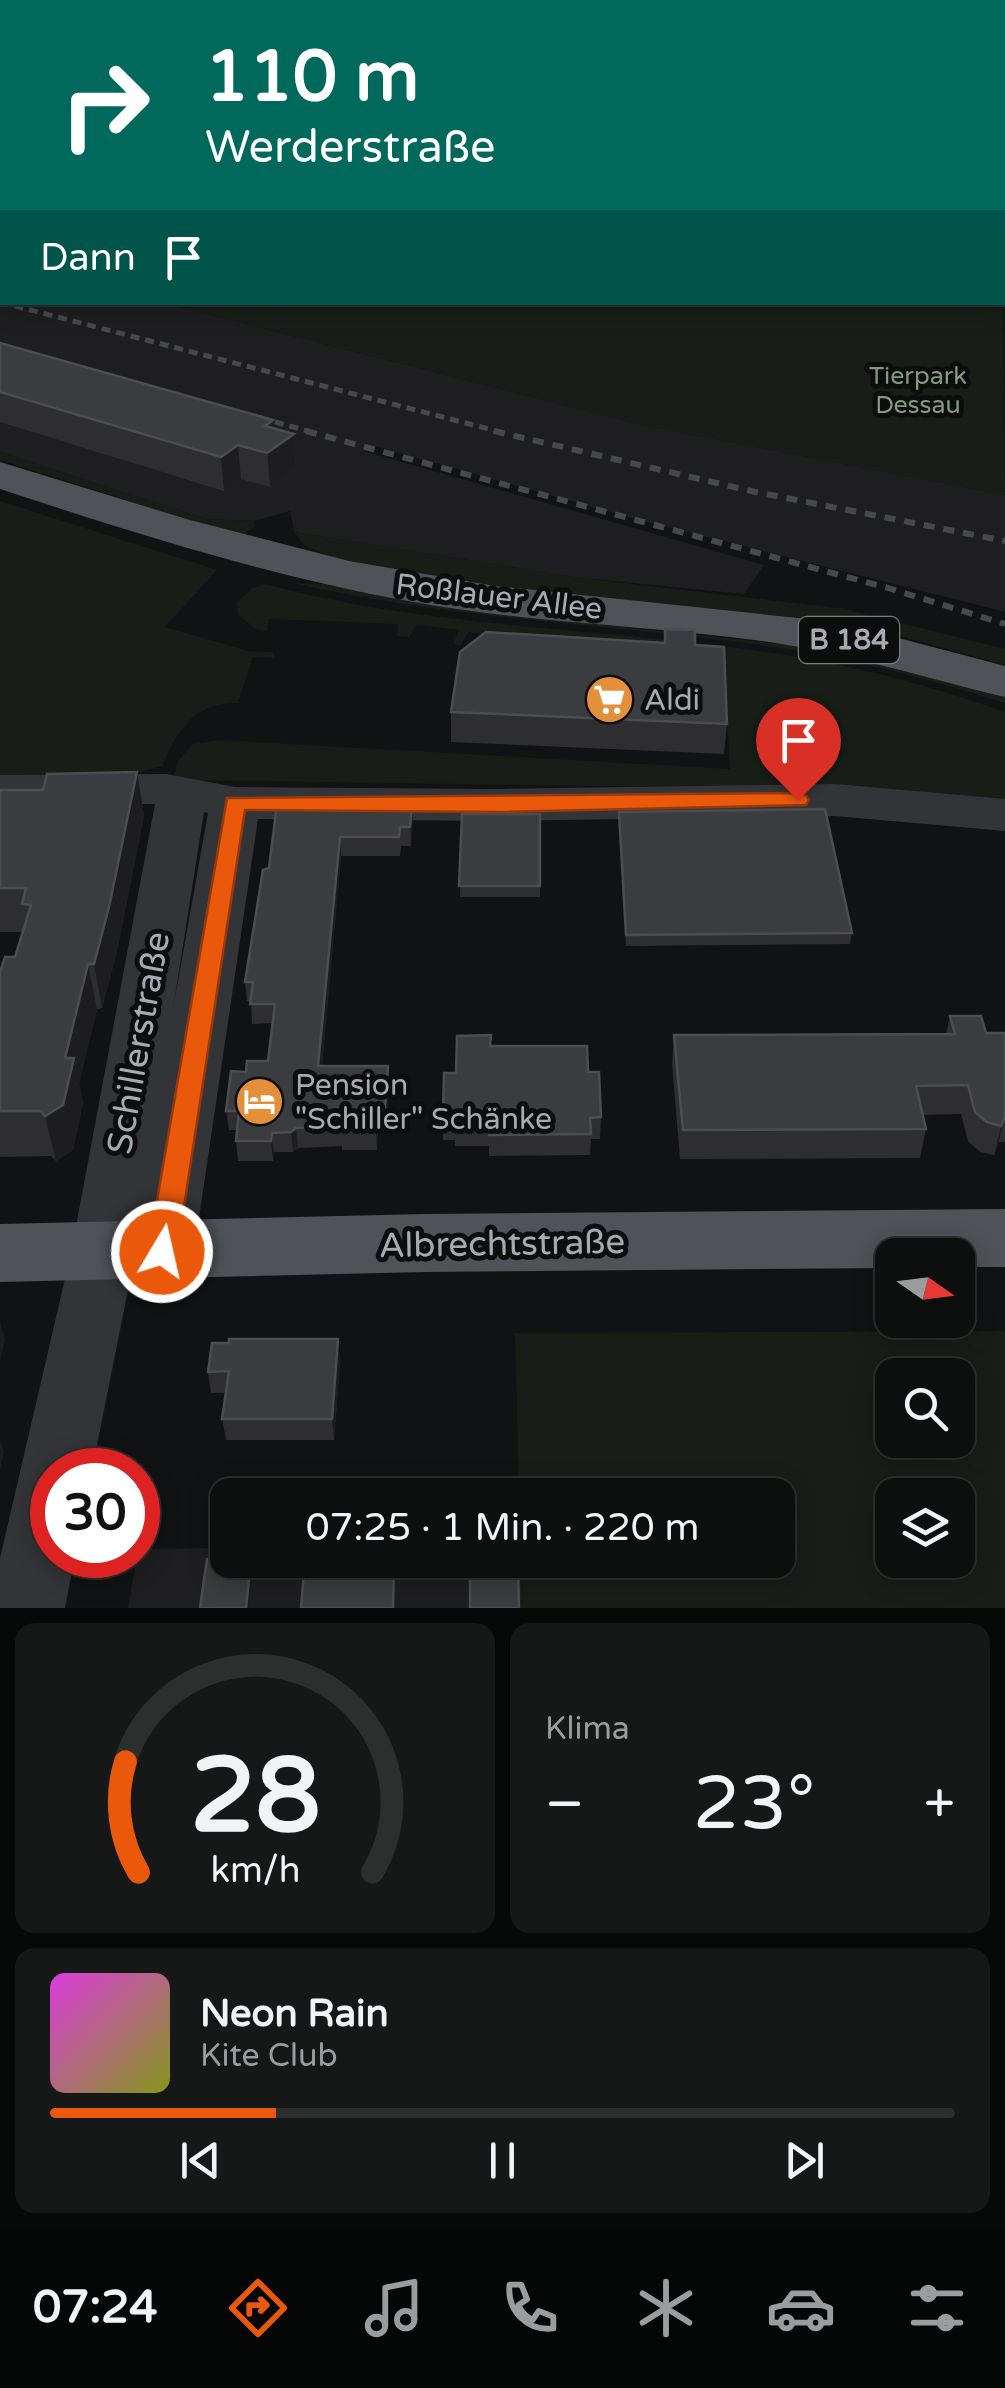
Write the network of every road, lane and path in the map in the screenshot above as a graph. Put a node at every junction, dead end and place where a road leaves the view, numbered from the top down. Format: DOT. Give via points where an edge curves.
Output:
graph roads {
  1 [pos="0,475"];
  2 [pos="1005,682"];
  3 [pos="0,790"];
  4 [pos="209,798"];
  5 [pos="1005,815"];
  6 [pos="1005,1238"];
  7 [pos="133,1252"];
  8 [pos="0,1253"];
  9 [pos="64,1448"];
  10 [pos="33,1578"];
  11 [pos="27,1608"];
  1 -- 2 [label="main road, Roßlauer Allee / B 184" via="242,550 372,581 523,604 806,632"];
  3 -- 4 [label="street" via="166,789"];
  4 -- 5 [label="street" via="499,805 835,800"];
  4 -- 7 [label="street, Schillerstraße"];
  6 -- 7 [label="main road, Albrechtstraße" via="425,1242"];
  7 -- 8 [label="main road, Albrechtstraße"];
  7 -- 9 [label="street, Schillerstraße"];
  10 -- 11 [label="street"];
}
